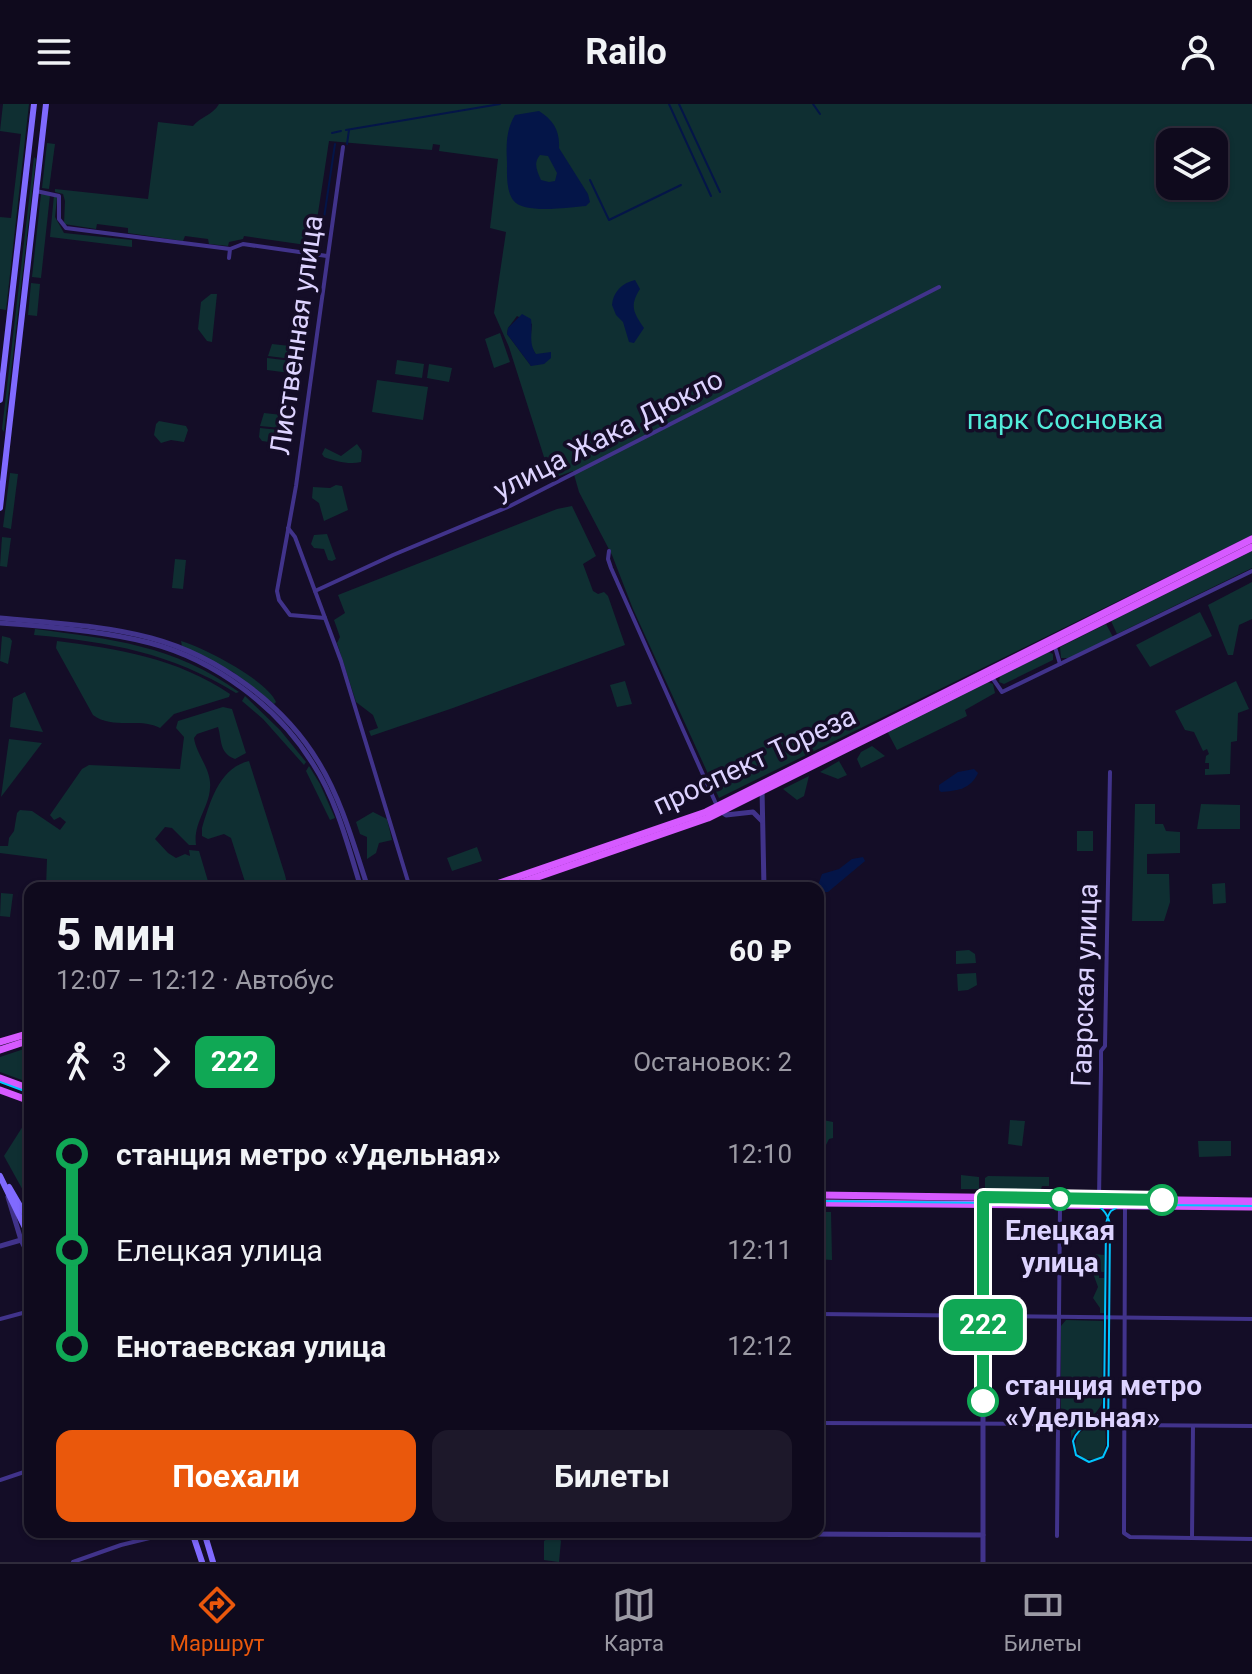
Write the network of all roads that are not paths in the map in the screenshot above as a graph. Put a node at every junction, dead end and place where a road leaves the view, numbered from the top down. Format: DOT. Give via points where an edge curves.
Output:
graph roads {
  1 [pos="34,104"];
  2 [pos="46,104"];
  3 [pos="343,147"];
  4 [pos="36,191"];
  5 [pos="230,249"];
  6 [pos="327,256"];
  7 [pos="229,258"];
  8 [pos="939,287"];
  9 [pos="0,400"];
  10 [pos="4,436"];
  11 [pos="0,508"];
  12 [pos="288,528"];
  13 [pos="1252,539"];
  14 [pos="1252,547"];
  15 [pos="609,551"];
  16 [pos="1252,571"];
  17 [pos="315,591"];
  18 [pos="325,618"];
  19 [pos="0,620"];
  20 [pos="1053,641"];
  21 [pos="1062,664"];
  22 [pos="990,673"];
  23 [pos="1110,772"];
  24 [pos="761,787"];
  25 [pos="719,810"];
  26 [pos="764,826"];
  27 [pos="359,882"];
  28 [pos="366,882"];
  29 [pos="408,882"];
  30 [pos="503,882"];
  31 [pos="524,882"];
  32 [pos="764,882"];
  33 [pos="24,1035"];
  34 [pos="0,1042"];
  35 [pos="24,1042"];
  36 [pos="0,1050"];
  37 [pos="0,1078"];
  38 [pos="24,1087"];
  39 [pos="0,1090"];
  40 [pos="24,1099"];
  41 [pos="0,1173"];
  42 [pos="4,1185"];
  43 [pos="824,1195"];
  44 [pos="1099,1199"];
  45 [pos="983,1201"];
  46 [pos="1252,1201"];
  47 [pos="824,1203"];
  48 [pos="1060,1205"];
  49 [pos="1125,1206"];
  50 [pos="1252,1207"];
  51 [pos="24,1213"];
  52 [pos="24,1226"];
  53 [pos="21,1240"];
  54 [pos="0,1246"];
  55 [pos="24,1246"];
  56 [pos="24,1313"];
  57 [pos="824,1314"];
  58 [pos="983,1315"];
  59 [pos="1059,1316"];
  60 [pos="1125,1317"];
  61 [pos="0,1319"];
  62 [pos="1252,1319"];
  63 [pos="824,1423"];
  64 [pos="983,1424"];
  65 [pos="1058,1424"];
  66 [pos="1124,1425"];
  67 [pos="1193,1426"];
  68 [pos="1252,1426"];
  69 [pos="24,1472"];
  70 [pos="0,1480"];
  71 [pos="824,1534"];
  72 [pos="983,1535"];
  73 [pos="1057,1536"];
  74 [pos="150,1538"];
  75 [pos="194,1538"];
  76 [pos="206,1538"];
  77 [pos="1192,1538"];
  78 [pos="1252,1539"];
  79 [pos="73,1562"];
  80 [pos="202,1562"];
  81 [pos="213,1562"];
  82 [pos="983,1562"];
  1 -- 9 [label="main road"];
  2 -- 4 [label="main road"];
  3 -- 6 [label="street, Лиственная улица"];
  4 -- 5 [label="street" via="59,196 59,219 66,228"];
  4 -- 10 [label="main road"];
  5 -- 6 [label="street" via="243,244"];
  5 -- 7 [label="street"];
  6 -- 12 [label="street, Лиственная улица"];
  8 -- 17 [label="street, улица Жака Дюкло" via="557,483"];
  10 -- 11 [label="main road"];
  12 -- 17 [label="street"];
  12 -- 18 [label="street, Лиственная улица" via="279,600 290,615"];
  13 -- 20 [label="main road, проспект Тореза"];
  14 -- 20 [label="main road, проспект Тореза"];
  15 -- 25 [label="street" via="611,568"];
  16 -- 21 [label="street"];
  17 -- 18 [label="street"];
  18 -- 29 [label="street"];
  19 -- 27 [label="street" via="150,643 206,666 245,691 282,724 313,763"];
  19 -- 28 [label="street" via="151,638 236,678 275,708 318,760"];
  20 -- 21 [label="street"];
  20 -- 22 [label="main road, проспект Тореза"];
  21 -- 22 [label="street" via="1002,692"];
  22 -- 24 [label="main road, проспект Тореза"];
  23 -- 44 [label="street, Гаврская улица"];
  24 -- 25 [label="main road, проспект Тореза"];
  24 -- 26 [label="street"];
  25 -- 26 [label="street" via="726,815 753,812"];
  25 -- 30 [label="main road, проспект Тореза"];
  25 -- 31 [label="main road, проспект Тореза" via="675,831"];
  26 -- 32 [label="street"];
  33 -- 34 [label="main road"];
  35 -- 36 [label="main road"];
  37 -- 38 [label="main road"];
  39 -- 40 [label="main road"];
  41 -- 42 [label="main road"];
  41 -- 51 [label="main road"];
  42 -- 52 [label="main road"];
  42 -- 53 [label="street"];
  43 -- 45 [label="main road"];
  44 -- 45 [label="main road"];
  44 -- 46 [label="main road"];
  45 -- 47 [label="main road"];
  45 -- 48 [label="main road"];
  45 -- 58 [label="street"];
  48 -- 49 [label="main road"];
  48 -- 59 [label="street"];
  49 -- 50 [label="main road"];
  49 -- 60 [label="street"];
  53 -- 54 [label="street"];
  53 -- 55 [label="street"];
  56 -- 61 [label="street"];
  57 -- 58 [label="street"];
  58 -- 59 [label="street"];
  58 -- 64 [label="street"];
  59 -- 60 [label="street"];
  59 -- 65 [label="street"];
  60 -- 62 [label="street"];
  60 -- 66 [label="street"];
  63 -- 64 [label="street"];
  64 -- 65 [label="street"];
  64 -- 72 [label="street"];
  65 -- 73 [label="street"];
  66 -- 67 [label="street"];
  66 -- 77 [label="street" via="1126,1536"];
  67 -- 68 [label="street"];
  67 -- 77 [label="street"];
  69 -- 70 [label="street"];
  71 -- 72 [label="street"];
  72 -- 82 [label="street"];
  74 -- 79 [label="street"];
  75 -- 80 [label="main road"];
  76 -- 81 [label="main road"];
  77 -- 78 [label="street"];
}
